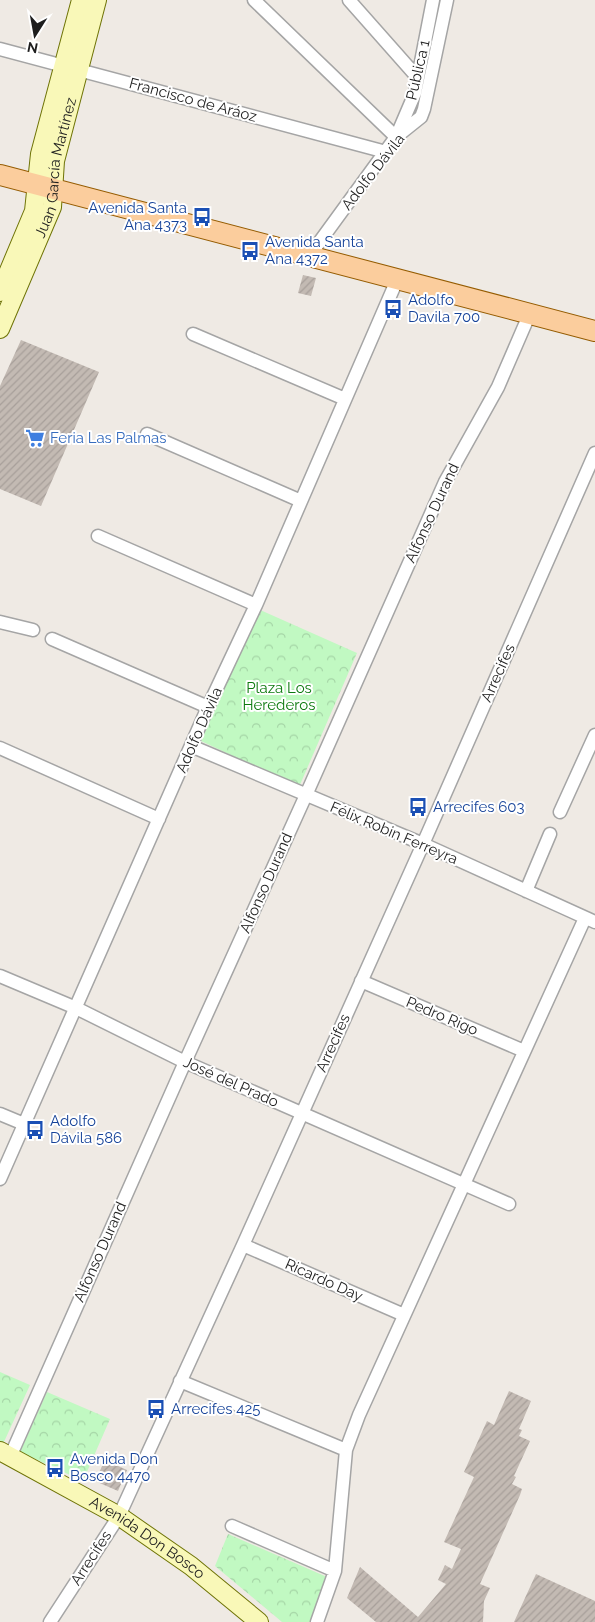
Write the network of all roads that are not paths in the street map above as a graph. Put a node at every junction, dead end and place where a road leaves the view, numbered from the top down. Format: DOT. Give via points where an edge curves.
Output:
graph roads {
  1 [pos="81,0"];
  2 [pos="97,0"];
  3 [pos="254,0"];
  4 [pos="349,0"];
  5 [pos="433,0"];
  6 [pos="446,0"];
  7 [pos="0,49"];
  8 [pos="72,67"];
  9 [pos="418,78"];
  10 [pos="396,137"];
  11 [pos="386,152"];
  12 [pos="0,175"];
  13 [pos="46,187"];
  14 [pos="310,256"];
  15 [pos="397,280"];
  16 [pos="0,292"];
  17 [pos="530,313"];
  18 [pos="0,329"];
  19 [pos="595,331"];
  20 [pos="193,334"];
  21 [pos="345,400"];
  22 [pos="147,434"];
  23 [pos="595,452"];
  24 [pos="301,501"];
  25 [pos="98,536"];
  26 [pos="256,605"];
  27 [pos="0,622"];
  28 [pos="33,630"];
  29 [pos="52,639"];
  30 [pos="208,706"];
  31 [pos="595,734"];
  32 [pos="191,746"];
  33 [pos="0,748"];
  34 [pos="306,795"];
  35 [pos="560,812"];
  36 [pos="159,819"];
  37 [pos="550,834"];
  38 [pos="423,844"];
  39 [pos="526,891"];
  40 [pos="590,920"];
  41 [pos="0,976"];
  42 [pos="360,981"];
  43 [pos="76,1008"];
  44 [pos="524,1051"];
  45 [pos="185,1062"];
  46 [pos="301,1113"];
  47 [pos="0,1114"];
  48 [pos="24,1124"];
  49 [pos="0,1180"];
  50 [pos="464,1184"];
  51 [pos="509,1204"];
  52 [pos="243,1245"];
  53 [pos="404,1315"];
  54 [pos="180,1381"];
  55 [pos="346,1450"];
  56 [pos="5,1454"];
  57 [pos="119,1516"];
  58 [pos="232,1526"];
  59 [pos="334,1571"];
  60 [pos="50,1622"];
  61 [pos="259,1622"];
  62 [pos="317,1622"];
  1 -- 8 [label="main road, Juan García Martínez"];
  2 -- 8 [label="main road, Juan García Martínez"];
  3 -- 10 [label="street"];
  4 -- 9 [label="street"];
  5 -- 9 [label="street, Pública 1"];
  6 -- 10 [label="street, Adolfo Dávila" via="421,118"];
  7 -- 8 [label="street, Francisco de Aráoz"];
  8 -- 11 [label="street, Francisco de Aráoz"];
  8 -- 13 [label="main road, Juan García Martínez" via="40,154"];
  9 -- 10 [label="street, Pública 1"];
  10 -- 11 [label="street, Adolfo Dávila"];
  11 -- 14 [label="street, Adolfo Dávila"];
  12 -- 13 [label="main road"];
  13 -- 14 [label="main road"];
  13 -- 16 [label="main road, Juan García Martínez"];
  13 -- 18 [label="main road, Juan García Martínez" via="52,206 49,216"];
  14 -- 15 [label="main road"];
  15 -- 17 [label="main road"];
  15 -- 21 [label="street, Adolfo Dávila"];
  17 -- 19 [label="main road"];
  17 -- 34 [label="street, Alfonso Durand" via="498,387 445,482"];
  20 -- 21 [label="street"];
  21 -- 24 [label="street, Adolfo Dávila"];
  22 -- 24 [label="street"];
  23 -- 38 [label="street, Arrecifes"];
  24 -- 26 [label="street, Adolfo Dávila"];
  25 -- 26 [label="street"];
  26 -- 30 [label="street, Adolfo Dávila"];
  27 -- 28 [label="street"];
  29 -- 30 [label="street"];
  30 -- 32 [label="street, Adolfo Dávila"];
  31 -- 35 [label="street"];
  32 -- 34 [label="street, Félix Robin Ferreyra"];
  32 -- 36 [label="street, Adolfo Dávila"];
  33 -- 36 [label="street"];
  34 -- 38 [label="street, Félix Robin Ferreyra"];
  34 -- 45 [label="street, Alfonso Durand"];
  36 -- 43 [label="street, Adolfo Dávila"];
  37 -- 39 [label="street"];
  38 -- 39 [label="street, Félix Robin Ferreyra"];
  38 -- 42 [label="street, Arrecifes"];
  39 -- 40 [label="street, Félix Robin Ferreyra"];
  40 -- 44 [label="street"];
  41 -- 43 [label="street, José del Prado"];
  42 -- 44 [label="street, Pedro Rigo"];
  42 -- 46 [label="street, Arrecifes"];
  43 -- 45 [label="street, José del Prado"];
  43 -- 48 [label="street, Adolfo Dávila"];
  44 -- 50 [label="street"];
  45 -- 46 [label="street, José del Prado"];
  45 -- 56 [label="street, Alfonso Durand"];
  46 -- 50 [label="street, José del Prado"];
  46 -- 52 [label="street, Arrecifes"];
  47 -- 48 [label="street"];
  48 -- 49 [label="street, Adolfo Dávila"];
  50 -- 51 [label="street, José del Prado"];
  50 -- 53 [label="street"];
  52 -- 53 [label="street, Ricardo Day"];
  52 -- 54 [label="street, Arrecifes"];
  53 -- 55 [label="street"];
  54 -- 55 [label="street"];
  54 -- 57 [label="street, Arrecifes"];
  55 -- 59 [label="street"];
  56 -- 57 [label="main road, Avenida Don Bosco"];
  57 -- 60 [label="street, Arrecifes"];
  57 -- 61 [label="main road, Avenida Don Bosco" via="191,1566"];
  58 -- 59 [label="street"];
  59 -- 62 [label="street"];
}
